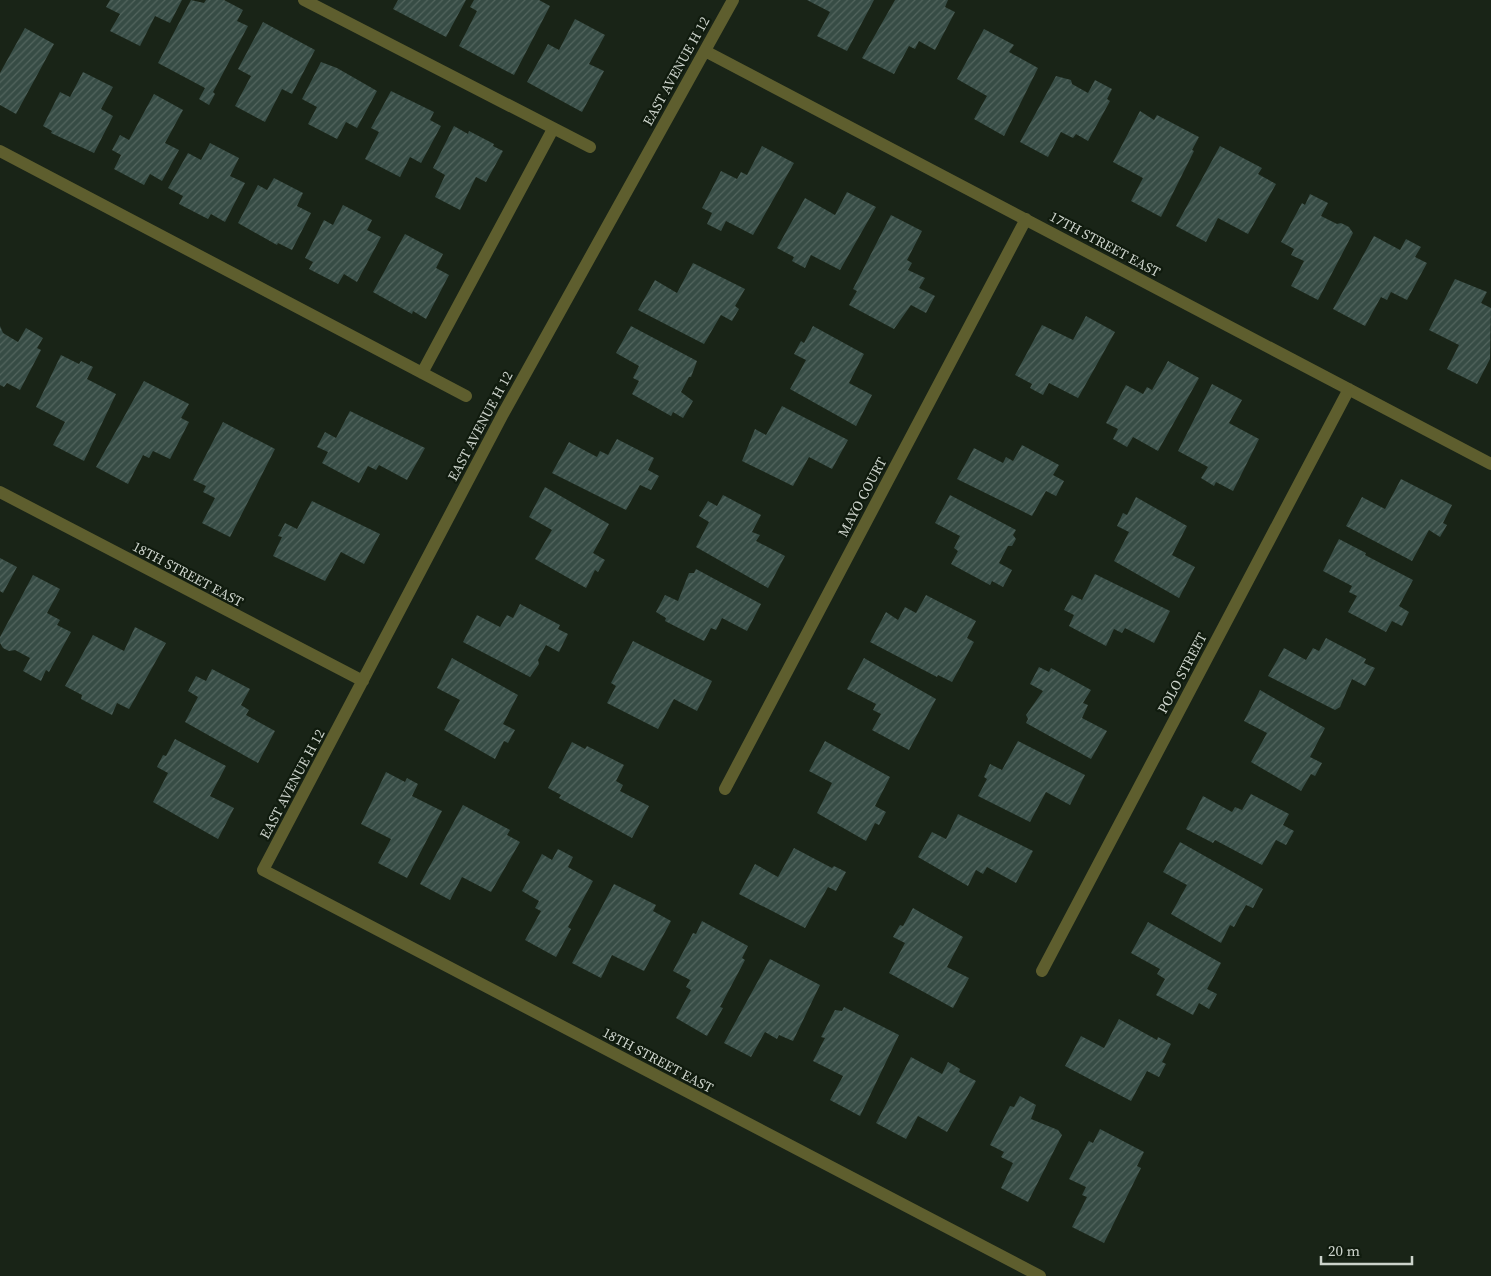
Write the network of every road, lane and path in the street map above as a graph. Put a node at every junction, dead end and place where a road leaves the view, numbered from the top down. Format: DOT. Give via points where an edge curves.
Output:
graph roads {
  1 [pos="304,0"];
  2 [pos="733,0"];
  3 [pos="705,51"];
  4 [pos="553,129"];
  5 [pos="590,147"];
  6 [pos="0,151"];
  7 [pos="1026,219"];
  8 [pos="422,373"];
  9 [pos="1348,389"];
  10 [pos="466,396"];
  11 [pos="1491,464"];
  12 [pos="0,492"];
  13 [pos="363,681"];
  14 [pos="725,789"];
  15 [pos="263,870"];
  16 [pos="1042,971"];
  17 [pos="1040,1276"];
  1 -- 4 [label="street"];
  2 -- 3 [label="street, EAST AVENUE H 12"];
  3 -- 7 [label="street, 17TH STREET EAST"];
  3 -- 13 [label="street, EAST AVENUE H 12" via="503,414"];
  4 -- 5 [label="street"];
  4 -- 8 [label="street"];
  6 -- 8 [label="street"];
  7 -- 9 [label="street, 17TH STREET EAST"];
  7 -- 14 [label="street, MAYO COURT"];
  8 -- 10 [label="street"];
  9 -- 11 [label="street, 17TH STREET EAST"];
  9 -- 16 [label="street, POLO STREET"];
  12 -- 13 [label="street, 18TH STREET EAST"];
  13 -- 15 [label="street, EAST AVENUE H 12"];
  15 -- 17 [label="street, 18TH STREET EAST"];
}
